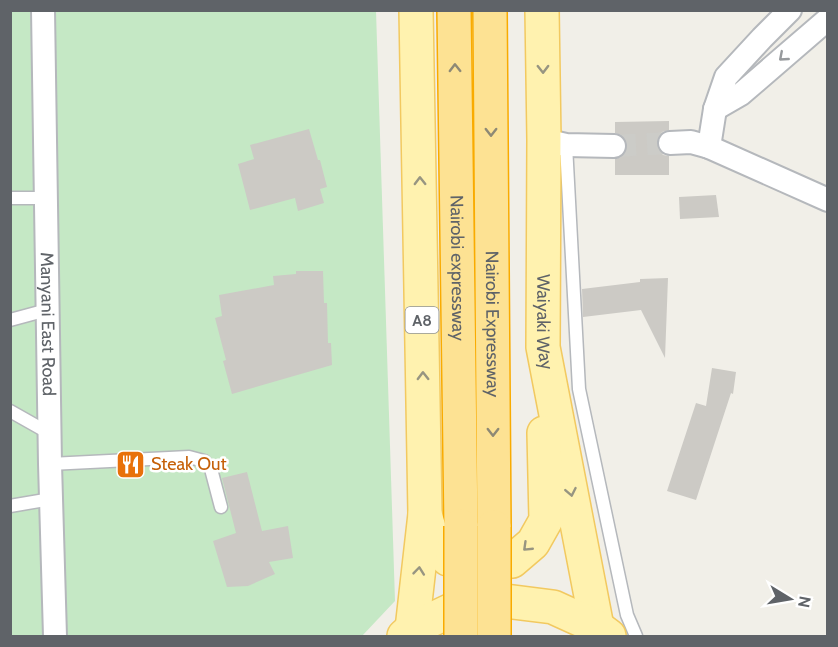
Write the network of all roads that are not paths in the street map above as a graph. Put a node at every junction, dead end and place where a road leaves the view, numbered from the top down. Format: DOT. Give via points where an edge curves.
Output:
graph roads {
  1 [pos="43,10"];
  2 [pos="416,10"];
  3 [pos="454,10"];
  4 [pos="490,10"];
  5 [pos="542,10"];
  6 [pos="790,10"];
  7 [pos="828,19"];
  8 [pos="715,109"];
  9 [pos="555,142"];
  10 [pos="670,142"];
  11 [pos="614,146"];
  12 [pos="709,147"];
  13 [pos="10,198"];
  14 [pos="45,198"];
  15 [pos="828,200"];
  16 [pos="48,310"];
  17 [pos="10,320"];
  18 [pos="543,347"];
  19 [pos="10,411"];
  20 [pos="49,432"];
  21 [pos="50,464"];
  22 [pos="51,499"];
  23 [pos="10,506"];
  24 [pos="221,507"];
  25 [pos="425,514"];
  26 [pos="603,632"];
  27 [pos="408,633"];
  28 [pos="55,636"];
  29 [pos="461,636"];
  30 [pos="494,636"];
  31 [pos="636,636"];
  1 -- 14 [label="street, Manyani East Road"];
  25 -- 2 [label="main road, A8, one-way"];
  29 -- 3 [label="highway, Nairobi expressway / A8, one-way, bridge"];
  4 -- 30 [label="highway, Nairobi Expressway, one-way, bridge"];
  5 -- 9 [label="main road, Waiyaki Way, one-way"];
  6 -- 8 [label="street" via="726,77"];
  7 -- 8 [label="street, one-way" via="741,94"];
  8 -- 12 [label="street"];
  9 -- 11 [label="street"];
  9 -- 18 [label="main road, Waiyaki Way"];
  9 -- 31 [label="lane" via="579,389 627,615"];
  10 -- 12 [label="street"];
  12 -- 15 [label="street"];
  13 -- 14 [label="lane"];
  14 -- 16 [label="street, Manyani East Road"];
  16 -- 17 [label="lane"];
  16 -- 20 [label="street, Manyani East Road"];
  18 -- 25 [label="main road, one-way" via="546,520 533,543 512,561 448,560 434,544"];
  18 -- 26 [label="main road, Waiyaki Way, one-way"];
  19 -- 20 [label="lane"];
  20 -- 21 [label="street, Manyani East Road"];
  21 -- 22 [label="street, Manyani East Road"];
  21 -- 24 [label="lane" via="189,457 204,461 211,469"];
  22 -- 23 [label="lane"];
  22 -- 28 [label="street, Manyani East Road"];
  27 -- 25 [label="main road, A8, one-way"];
  26 -- 27 [label="main road" via="553,607 505,601 456,608"];
}
